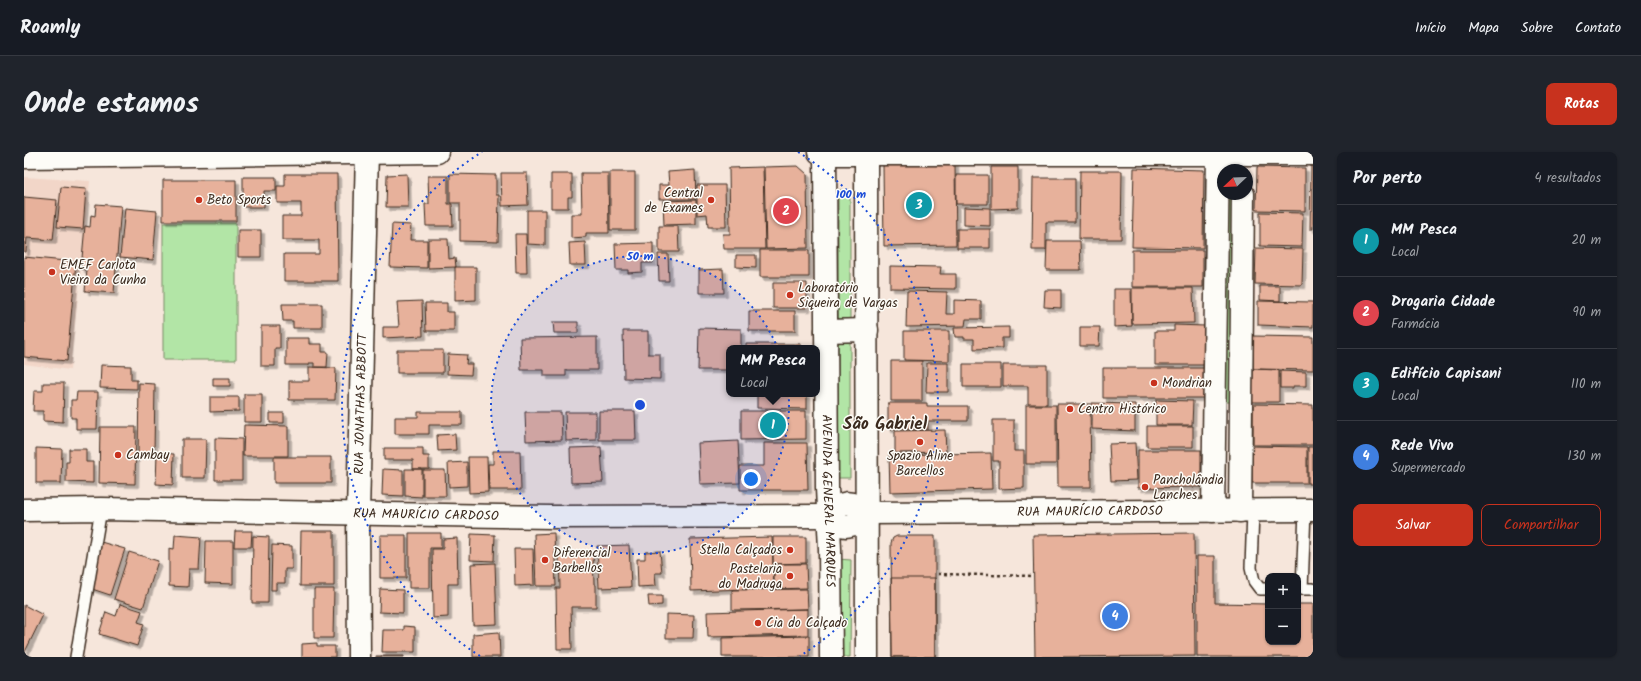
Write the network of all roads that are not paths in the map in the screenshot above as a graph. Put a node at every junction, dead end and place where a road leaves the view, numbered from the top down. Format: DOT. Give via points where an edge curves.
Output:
graph roads {
  1 [pos="367,152"];
  2 [pos="437,152"];
  3 [pos="823,153"];
  4 [pos="866,153"];
  5 [pos="1218,153"];
  6 [pos="1313,154"];
  7 [pos="24,157"];
  8 [pos="1244,159"];
  9 [pos="1243,200"];
  10 [pos="866,330"];
  11 [pos="826,331"];
  12 [pos="1214,422"];
  13 [pos="1241,422"];
  14 [pos="101,509"];
  15 [pos="24,510"];
  16 [pos="1309,510"];
  17 [pos="1213,511"];
  18 [pos="1246,511"];
  19 [pos="358,513"];
  20 [pos="867,513"];
  21 [pos="828,516"];
  22 [pos="1265,589"];
  23 [pos="1304,589"];
  24 [pos="76,657"];
  25 [pos="359,657"];
  26 [pos="831,657"];
  27 [pos="867,657"];
  1 -- 2 [label="street"];
  1 -- 7 [label="street"];
  1 -- 19 [label="street, RUA JONATHAS ABBOTT"];
  3 -- 4 [label="street"];
  3 -- 11 [label="street, AVENIDA GENERAL MARQUES"];
  4 -- 5 [label="street"];
  4 -- 10 [label="street"];
  5 -- 8 [label="street"];
  5 -- 12 [label="street"];
  6 -- 8 [label="street"];
  9 -- 13 [label="street"];
  10 -- 11 [label="street"];
  10 -- 20 [label="street"];
  11 -- 21 [label="street, AVENIDA GENERAL MARQUES"];
  12 -- 13 [label="street"];
  12 -- 17 [label="street"];
  13 -- 18 [label="street"];
  14 -- 15 [label="street, RUA MAURÍCIO CARDOSO"];
  14 -- 19 [label="street, RUA MAURÍCIO CARDOSO"];
  14 -- 24 [label="lane"];
  16 -- 18 [label="street, RUA MAURÍCIO CARDOSO"];
  16 -- 23 [label="lane"];
  17 -- 18 [label="street, RUA MAURÍCIO CARDOSO"];
  17 -- 20 [label="street, RUA MAURÍCIO CARDOSO"];
  18 -- 22 [label="lane" via="1254,581 1260,588"];
  19 -- 21 [label="street, RUA MAURÍCIO CARDOSO" via="552,517"];
  19 -- 25 [label="street, RUA JONATHAS ABBOTT"];
  20 -- 21 [label="street, RUA MAURÍCIO CARDOSO" via="850,526 841,525"];
  20 -- 27 [label="street"];
  21 -- 26 [label="street, AVENIDA GENERAL MARQUES"];
}
